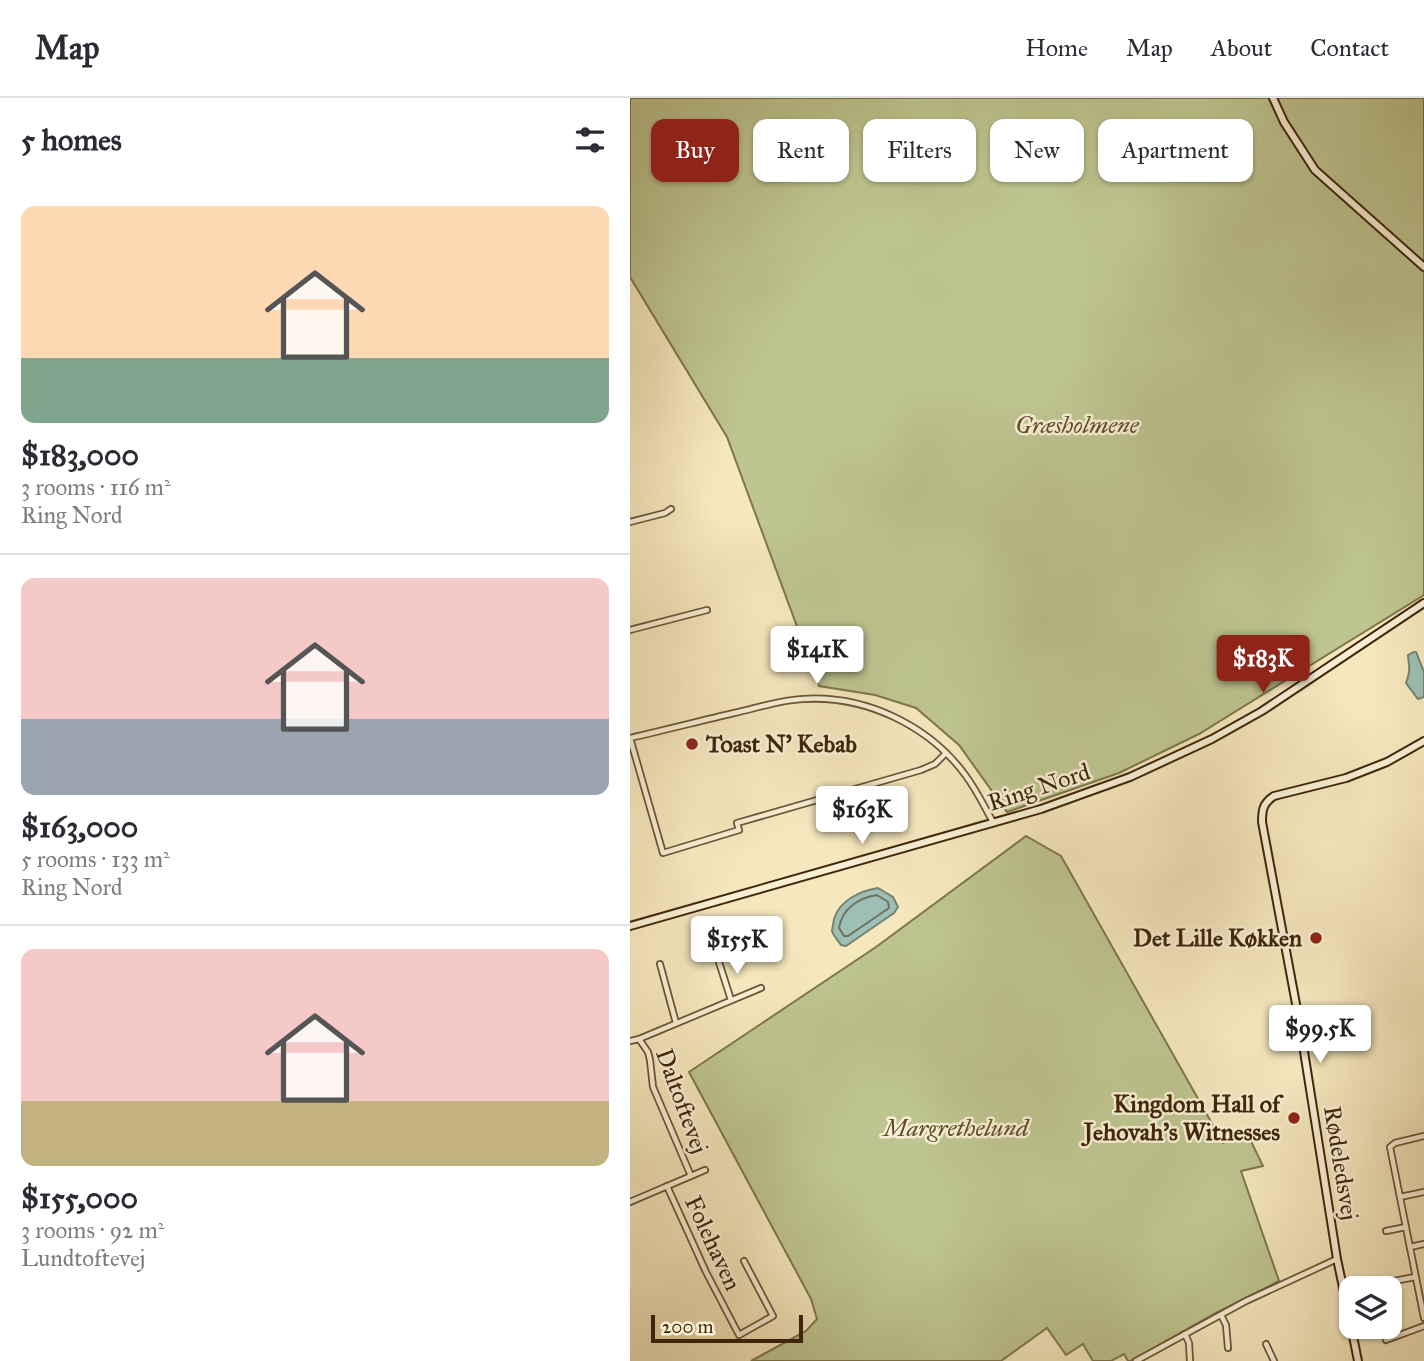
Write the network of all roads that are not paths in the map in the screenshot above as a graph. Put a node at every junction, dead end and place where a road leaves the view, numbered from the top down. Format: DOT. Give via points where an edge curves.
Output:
graph roads {
  1 [pos="1273,98"];
  2 [pos="1424,267"];
  3 [pos="671,509"];
  4 [pos="630,522"];
  5 [pos="1424,603"];
  6 [pos="707,610"];
  7 [pos="630,630"];
  8 [pos="630,738"];
  9 [pos="1424,741"];
  10 [pos="946,753"];
  11 [pos="993,822"];
  12 [pos="630,926"];
  13 [pos="719,959"];
  14 [pos="660,964"];
  15 [pos="761,988"];
  16 [pos="731,1000"];
  17 [pos="676,1023"];
  18 [pos="639,1039"];
  19 [pos="630,1041"];
  20 [pos="1424,1136"];
  21 [pos="705,1170"];
  22 [pos="691,1175"];
  23 [pos="667,1186"];
  24 [pos="1424,1192"];
  25 [pos="1399,1197"];
  26 [pos="630,1202"];
  27 [pos="1406,1227"];
  28 [pos="1386,1231"];
  29 [pos="1424,1244"];
  30 [pos="1409,1247"];
  31 [pos="1337,1258"];
  32 [pos="744,1261"];
  33 [pos="1341,1276"];
  34 [pos="1415,1277"];
  35 [pos="1402,1279"];
  36 [pos="1421,1295"];
  37 [pos="1221,1315"];
  38 [pos="1424,1318"];
  39 [pos="1424,1326"];
  40 [pos="1185,1334"];
  41 [pos="1354,1339"];
  42 [pos="1386,1340"];
  43 [pos="1266,1344"];
  44 [pos="1228,1348"];
  45 [pos="1136,1361"];
  46 [pos="1190,1361"];
  47 [pos="1274,1361"];
  48 [pos="1358,1361"];
  1 -- 2 [label="street" via="1315,170"];
  3 -- 4 [label="street"];
  5 -- 11 [label="street, Ring Nord" via="1212,739 1130,777"];
  6 -- 7 [label="street"];
  8 -- 10 [label="street" via="783,701 825,699 897,718"];
  8 -- 10 [label="street" via="663,853 739,830 737,823 921,770"];
  9 -- 31 [label="street, Rødeledsvej" via="1346,779 1280,794 1262,809"];
  10 -- 11 [label="street" via="971,783"];
  11 -- 12 [label="street, Ring Nord"];
  13 -- 16 [label="street"];
  14 -- 17 [label="street"];
  15 -- 16 [label="street"];
  16 -- 17 [label="street"];
  17 -- 18 [label="street"];
  18 -- 19 [label="street"];
  18 -- 22 [label="street, Daltoftevej" via="648,1052 653,1087"];
  20 -- 25 [label="street" via="1390,1147"];
  21 -- 22 [label="street"];
  22 -- 23 [label="street"];
  23 -- 26 [label="street"];
  23 -- 32 [label="street, Folehaven" via="738,1335 773,1317"];
  24 -- 25 [label="street"];
  25 -- 27 [label="street"];
  27 -- 28 [label="street"];
  27 -- 30 [label="street"];
  29 -- 30 [label="street"];
  30 -- 34 [label="street"];
  31 -- 33 [label="street, Rødeledsvej"];
  31 -- 37 [label="street"];
  34 -- 35 [label="street"];
  34 -- 36 [label="street"];
  36 -- 38 [label="street"];
  37 -- 40 [label="street"];
  37 -- 44 [label="street"];
  39 -- 42 [label="street"];
  40 -- 45 [label="street"];
  40 -- 46 [label="street"];
  41 -- 48 [label="street, Rødeledsvej"];
  43 -- 47 [label="street"];
}
